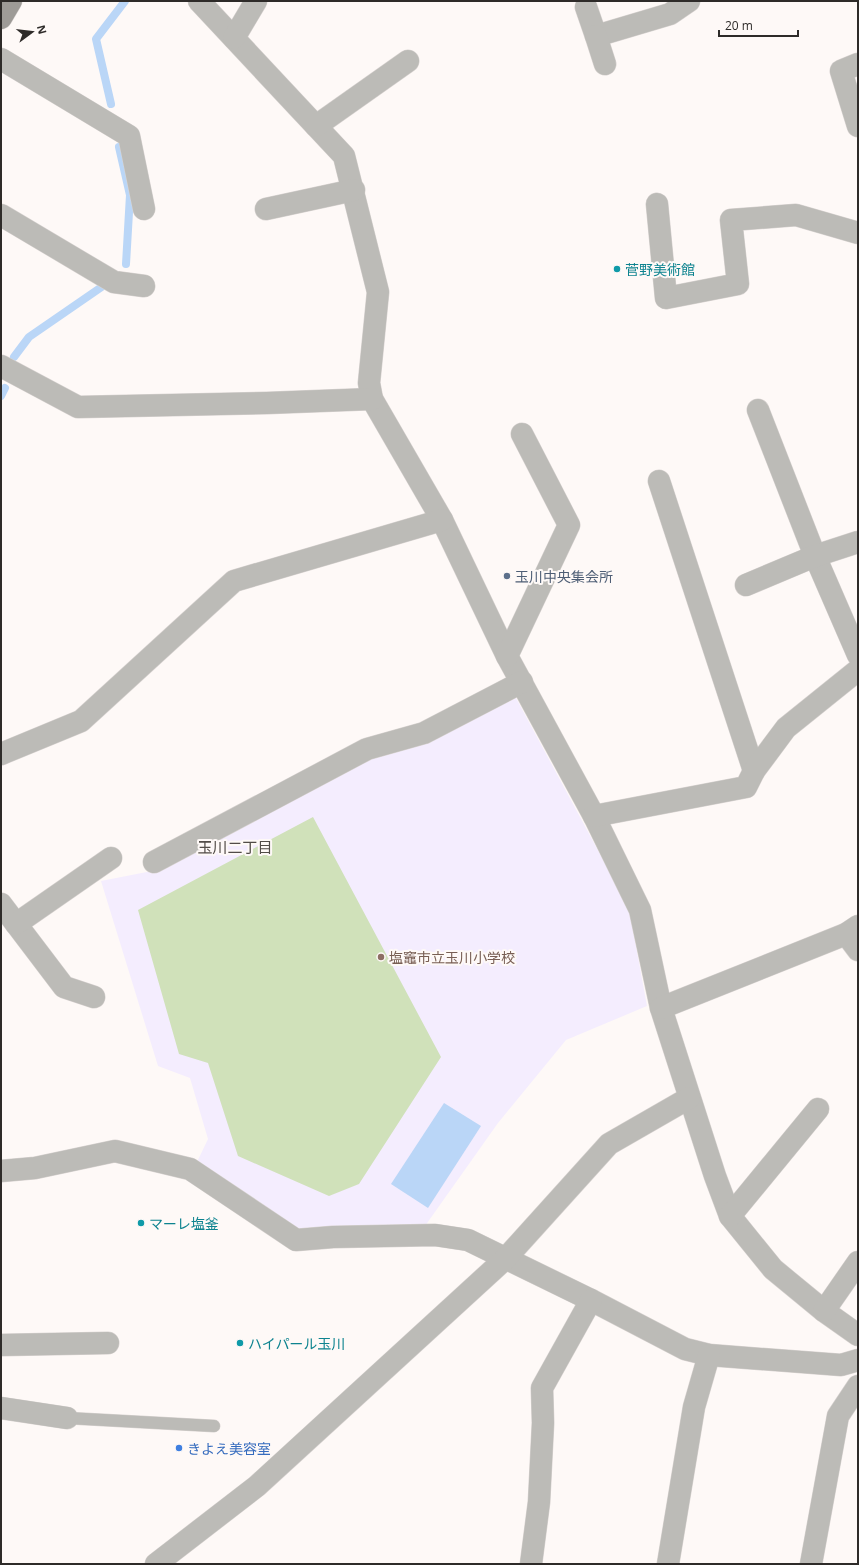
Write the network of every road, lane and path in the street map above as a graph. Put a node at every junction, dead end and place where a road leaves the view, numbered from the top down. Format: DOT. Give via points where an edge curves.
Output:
graph roads {
  1 [pos="11,1"];
  2 [pos="198,1"];
  3 [pos="256,1"];
  4 [pos="689,1"];
  5 [pos="586,7"];
  6 [pos="1,18"];
  7 [pos="596,36"];
  8 [pos="234,38"];
  9 [pos="1,59"];
  10 [pos="408,61"];
  11 [pos="605,64"];
  12 [pos="858,64"];
  13 [pos="316,126"];
  14 [pos="858,126"];
  15 [pos="354,190"];
  16 [pos="657,204"];
  17 [pos="144,209"];
  18 [pos="266,209"];
  19 [pos="1,215"];
  20 [pos="858,233"];
  21 [pos="144,286"];
  22 [pos="1,366"];
  23 [pos="372,399"];
  24 [pos="758,410"];
  25 [pos="522,434"];
  26 [pos="660,481"];
  27 [pos="442,520"];
  28 [pos="858,542"];
  29 [pos="815,556"];
  30 [pos="746,585"];
  31 [pos="858,655"];
  32 [pos="507,656"];
  33 [pos="858,670"];
  34 [pos="522,682"];
  35 [pos="1,754"];
  36 [pos="754,771"];
  37 [pos="594,816"];
  38 [pos="111,858"];
  39 [pos="154,862"];
  40 [pos="1,904"];
  41 [pos="16,924"];
  42 [pos="854,937"];
  43 [pos="94,997"];
  44 [pos="661,1008"];
  45 [pos="690,1098"];
  46 [pos="818,1109"];
  47 [pos="1,1171"];
  48 [pos="730,1216"];
  49 [pos="506,1258"];
  50 [pos="858,1262"];
  51 [pos="591,1300"];
  52 [pos="824,1311"];
  53 [pos="858,1335"];
  54 [pos="108,1343"];
  55 [pos="1,1345"];
  56 [pos="709,1355"];
  57 [pos="858,1360"];
  58 [pos="858,1386"];
  59 [pos="1,1408"];
  60 [pos="67,1418"];
  61 [pos="214,1426"];
  62 [pos="156,1564"];
  63 [pos="531,1564"];
  64 [pos="668,1564"];
  65 [pos="811,1564"];
  1 -- 6 [label="street"];
  2 -- 8 [label="street"];
  3 -- 8 [label="street"];
  4 -- 7 [label="street" via="670,14"];
  5 -- 7 [label="street"];
  7 -- 11 [label="street"];
  8 -- 13 [label="street"];
  9 -- 17 [label="street" via="129,136"];
  10 -- 13 [label="street"];
  12 -- 14 [label="street" via="841,71"];
  13 -- 15 [label="street" via="344,156"];
  15 -- 18 [label="street"];
  15 -- 23 [label="street" via="378,292 369,383"];
  16 -- 20 [label="street" via="666,298 738,284 731,220 796,215"];
  19 -- 21 [label="street" via="114,282"];
  22 -- 23 [label="street" via="78,407"];
  23 -- 27 [label="street"];
  24 -- 29 [label="street"];
  25 -- 32 [label="street" via="569,525"];
  26 -- 36 [label="street"];
  27 -- 32 [label="street"];
  27 -- 35 [label="street" via="234,581 81,721"];
  28 -- 29 [label="street"];
  29 -- 30 [label="street"];
  29 -- 31 [label="street"];
  32 -- 34 [label="street"];
  33 -- 36 [label="street" via="786,728"];
  34 -- 37 [label="street"];
  34 -- 39 [label="street" via="424,734 367,749"];
  36 -- 37 [label="street" via="746,787"];
  37 -- 44 [label="street" via="640,910"];
  38 -- 41 [label="street"];
  40 -- 41 [label="street"];
  41 -- 43 [label="street" via="64,987"];
  42 -- 44 [label="street"];
  44 -- 45 [label="street"];
  45 -- 48 [label="street"];
  45 -- 49 [label="street" via="609,1144"];
  46 -- 48 [label="street"];
  47 -- 49 [label="street" via="35,1168 115,1151 190,1169 296,1240 435,1234 468,1240"];
  48 -- 52 [label="street" via="773,1269"];
  49 -- 51 [label="street"];
  49 -- 62 [label="street" via="257,1486"];
  50 -- 52 [label="street"];
  51 -- 56 [label="street" via="685,1349"];
  51 -- 63 [label="street" via="542,1388 539,1502"];
  52 -- 53 [label="street"];
  54 -- 55 [label="street"];
  56 -- 57 [label="street" via="841,1365"];
  56 -- 64 [label="street" via="694,1407"];
  58 -- 65 [label="street" via="838,1416"];
  59 -- 60 [label="street"];
  60 -- 61 [label="lane"];
}
